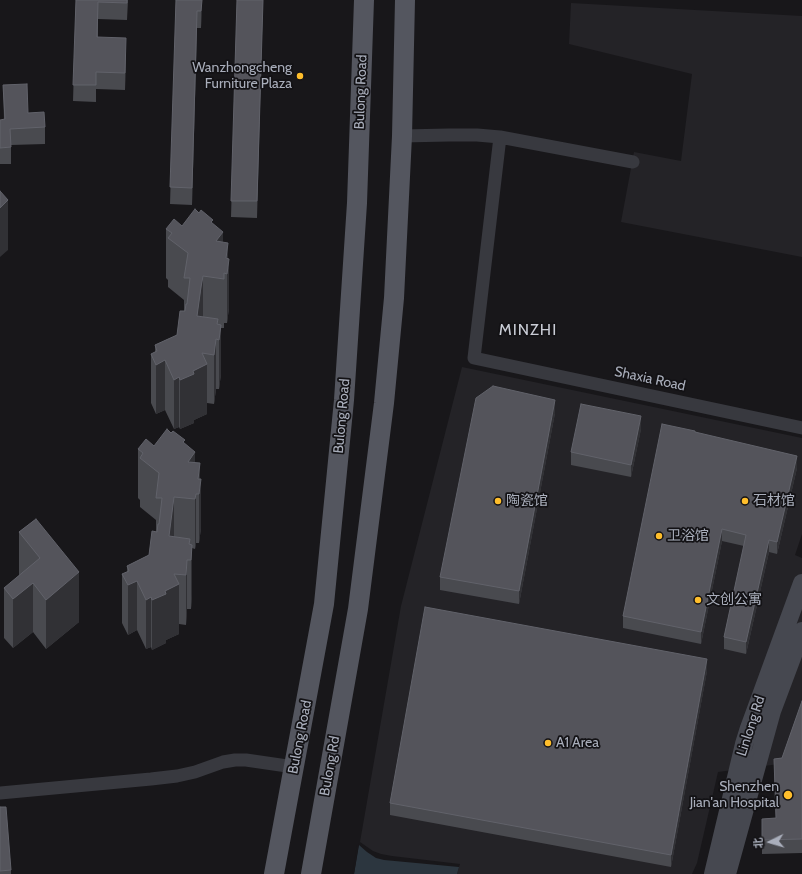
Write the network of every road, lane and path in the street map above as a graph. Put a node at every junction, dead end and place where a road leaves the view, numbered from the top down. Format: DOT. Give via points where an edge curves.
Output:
graph roads {
  1 [pos="364,0"];
  2 [pos="405,0"];
  3 [pos="402,136"];
  4 [pos="500,137"];
  5 [pos="632,162"];
  6 [pos="802,428"];
  7 [pos="802,583"];
  8 [pos="802,631"];
  9 [pos="294,767"];
  10 [pos="0,793"];
  11 [pos="274,874"];
  12 [pos="311,874"];
  13 [pos="713,874"];
  14 [pos="727,874"];
  1 -- 9 [label="main road, Bulong Road" via="357,203 344,400 324,604"];
  2 -- 3 [label="main road"];
  3 -- 4 [label="street" via="449,134"];
  3 -- 12 [label="main road, Bulong Rd" via="394,298 384,403 358,609"];
  4 -- 5 [label="street"];
  4 -- 6 [label="street, Shaxia Road" via="474,358"];
  7 -- 13 [label="main road, Linlong Rd" via="744,744"];
  8 -- 14 [label="main road, Linlong Rd" via="772,711"];
  9 -- 10 [label="street" via="235,760 177,776"];
  9 -- 11 [label="main road, Bulong Road"];
}
